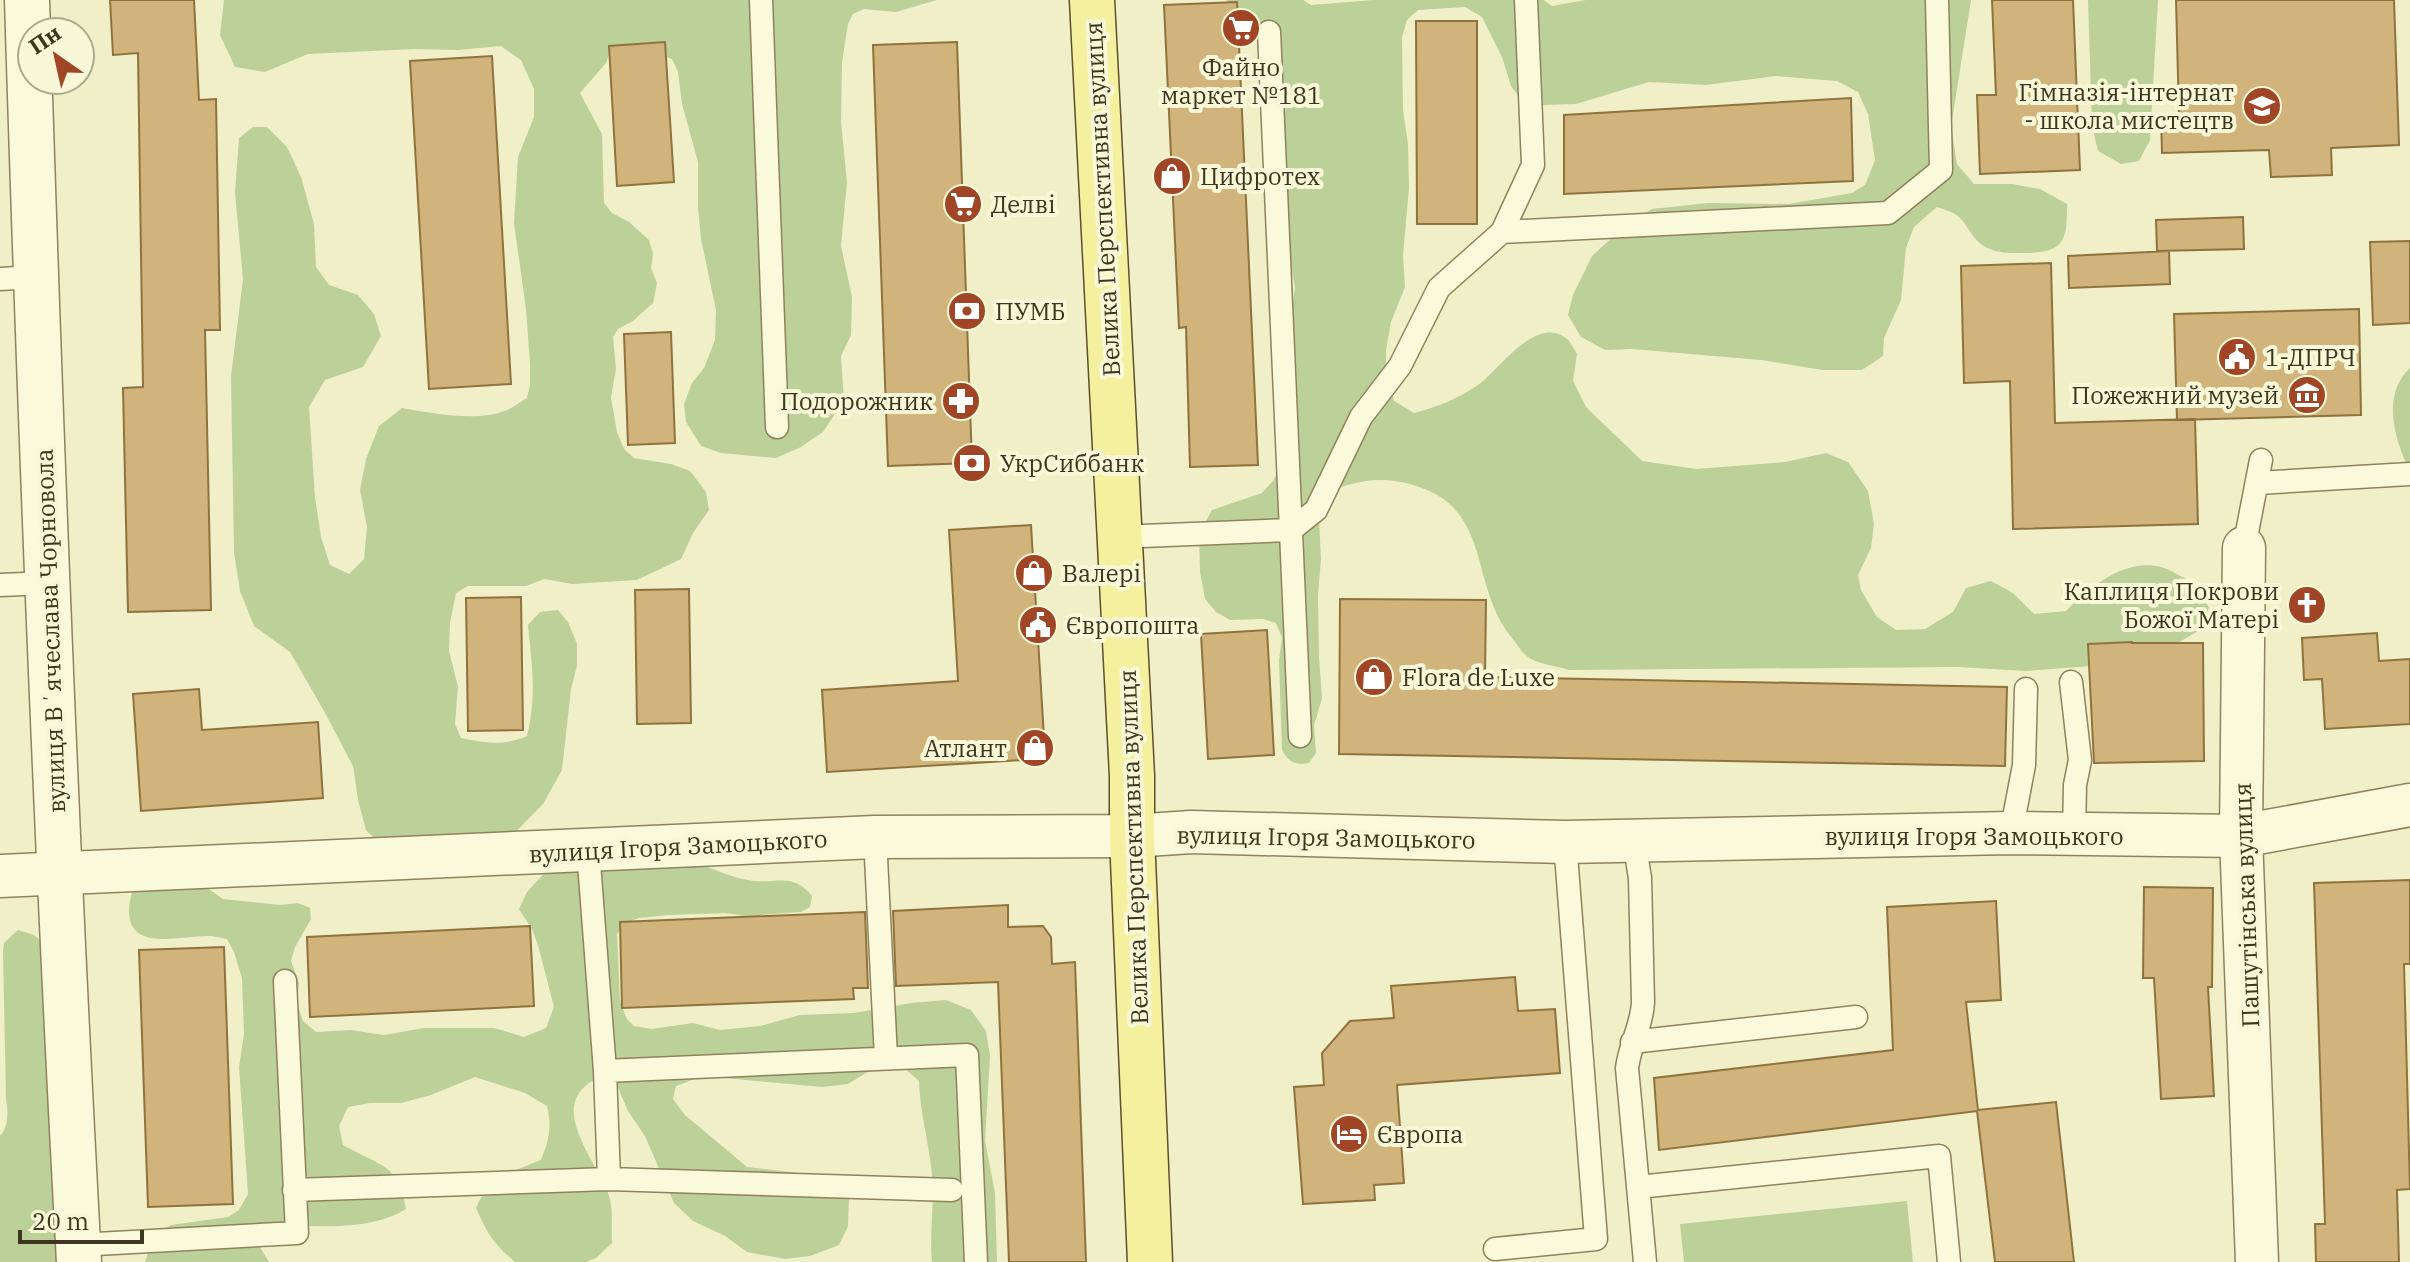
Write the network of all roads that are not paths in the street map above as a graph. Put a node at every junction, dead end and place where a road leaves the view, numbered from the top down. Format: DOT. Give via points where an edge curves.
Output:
graph roads {
  1 [pos="27,0"];
  2 [pos="761,0"];
  3 [pos="1092,0"];
  4 [pos="1526,0"];
  5 [pos="1937,0"];
  6 [pos="1269,32"];
  7 [pos="1502,232"];
  8 [pos="18,278"];
  9 [pos="777,427"];
  10 [pos="2410,474"];
  11 [pos="1291,530"];
  12 [pos="1118,537"];
  13 [pos="2244,548"];
  14 [pos="47,583"];
  15 [pos="0,585"];
  16 [pos="2071,682"];
  17 [pos="2026,689"];
  18 [pos="1300,736"];
  19 [pos="2410,805"];
  20 [pos="2011,833"];
  21 [pos="2074,834"];
  22 [pos="1132,836"];
  23 [pos="2241,836"];
  24 [pos="875,837"];
  25 [pos="1634,841"];
  26 [pos="1565,842"];
  27 [pos="588,850"];
  28 [pos="60,875"];
  29 [pos="0,876"];
  30 [pos="285,981"];
  31 [pos="1856,1017"];
  32 [pos="1632,1042"];
  33 [pos="886,1058"];
  34 [pos="605,1071"];
  35 [pos="609,1179"];
  36 [pos="1638,1187"];
  37 [pos="294,1190"];
  38 [pos="952,1190"];
  39 [pos="1495,1249"];
  40 [pos="79,1254"];
  41 [pos="976,1262"];
  42 [pos="1150,1262"];
  43 [pos="1645,1262"];
  44 [pos="1949,1262"];
  45 [pos="2257,1262"];
  1 -- 8 [label="street, вулиця Вʼячеслава Чорновола"];
  2 -- 9 [label="lane"];
  3 -- 12 [label="main road, Велика Перспективна вулиця"];
  4 -- 7 [label="lane" via="1533,165"];
  5 -- 7 [label="lane" via="1941,170 1888,213"];
  6 -- 11 [label="lane"];
  7 -- 11 [label="lane" via="1439,288 1400,366 1361,417 1316,510"];
  8 -- 14 [label="street, вулиця Вʼячеслава Чорновола"];
  10 -- 13 [label="lane" via="2260,471"];
  11 -- 12 [label="lane"];
  11 -- 18 [label="lane"];
  12 -- 22 [label="main road, Велика Перспективна вулиця"];
  13 -- 23 [label="street, Пашутінська вулиця"];
  14 -- 15 [label="lane"];
  14 -- 28 [label="street, вулиця Вʼячеслава Чорновола"];
  16 -- 21 [label="lane" via="2080,760"];
  17 -- 20 [label="lane" via="2024,765"];
  19 -- 23 [label="street, вулиця Ігоря Замоцького"];
  20 -- 21 [label="street, вулиця Ігоря Замоцького"];
  20 -- 25 [label="street, вулиця Ігоря Замоцького"];
  21 -- 23 [label="street, вулиця Ігоря Замоцького"];
  22 -- 24 [label="street, вулиця Ігоря Замоцького"];
  22 -- 26 [label="street, вулиця Ігоря Замоцького" via="1191,832"];
  22 -- 42 [label="main road, Велика Перспективна вулиця"];
  23 -- 45 [label="street, Пашутінська вулиця"];
  24 -- 27 [label="street, вулиця Ігоря Замоцького"];
  24 -- 33 [label="lane"];
  25 -- 26 [label="street, вулиця Ігоря Замоцького"];
  25 -- 32 [label="lane" via="1643,1002"];
  26 -- 39 [label="lane" via="1596,1239"];
  27 -- 28 [label="street, вулиця Ігоря Замоцького"];
  27 -- 34 [label="lane"];
  28 -- 29 [label="street, вулиця Ігоря Замоцького"];
  28 -- 40 [label="street, вулиця Вʼячеслава Чорновола"];
  30 -- 37 [label="lane"];
  31 -- 32 [label="lane"];
  32 -- 36 [label="lane" via="1627,1068"];
  33 -- 34 [label="lane"];
  33 -- 41 [label="lane" via="967,1055"];
  34 -- 35 [label="lane"];
  35 -- 37 [label="lane"];
  35 -- 38 [label="lane"];
  36 -- 43 [label="lane"];
  36 -- 44 [label="lane" via="1939,1156"];
  37 -- 40 [label="lane" via="297,1233"];
}
